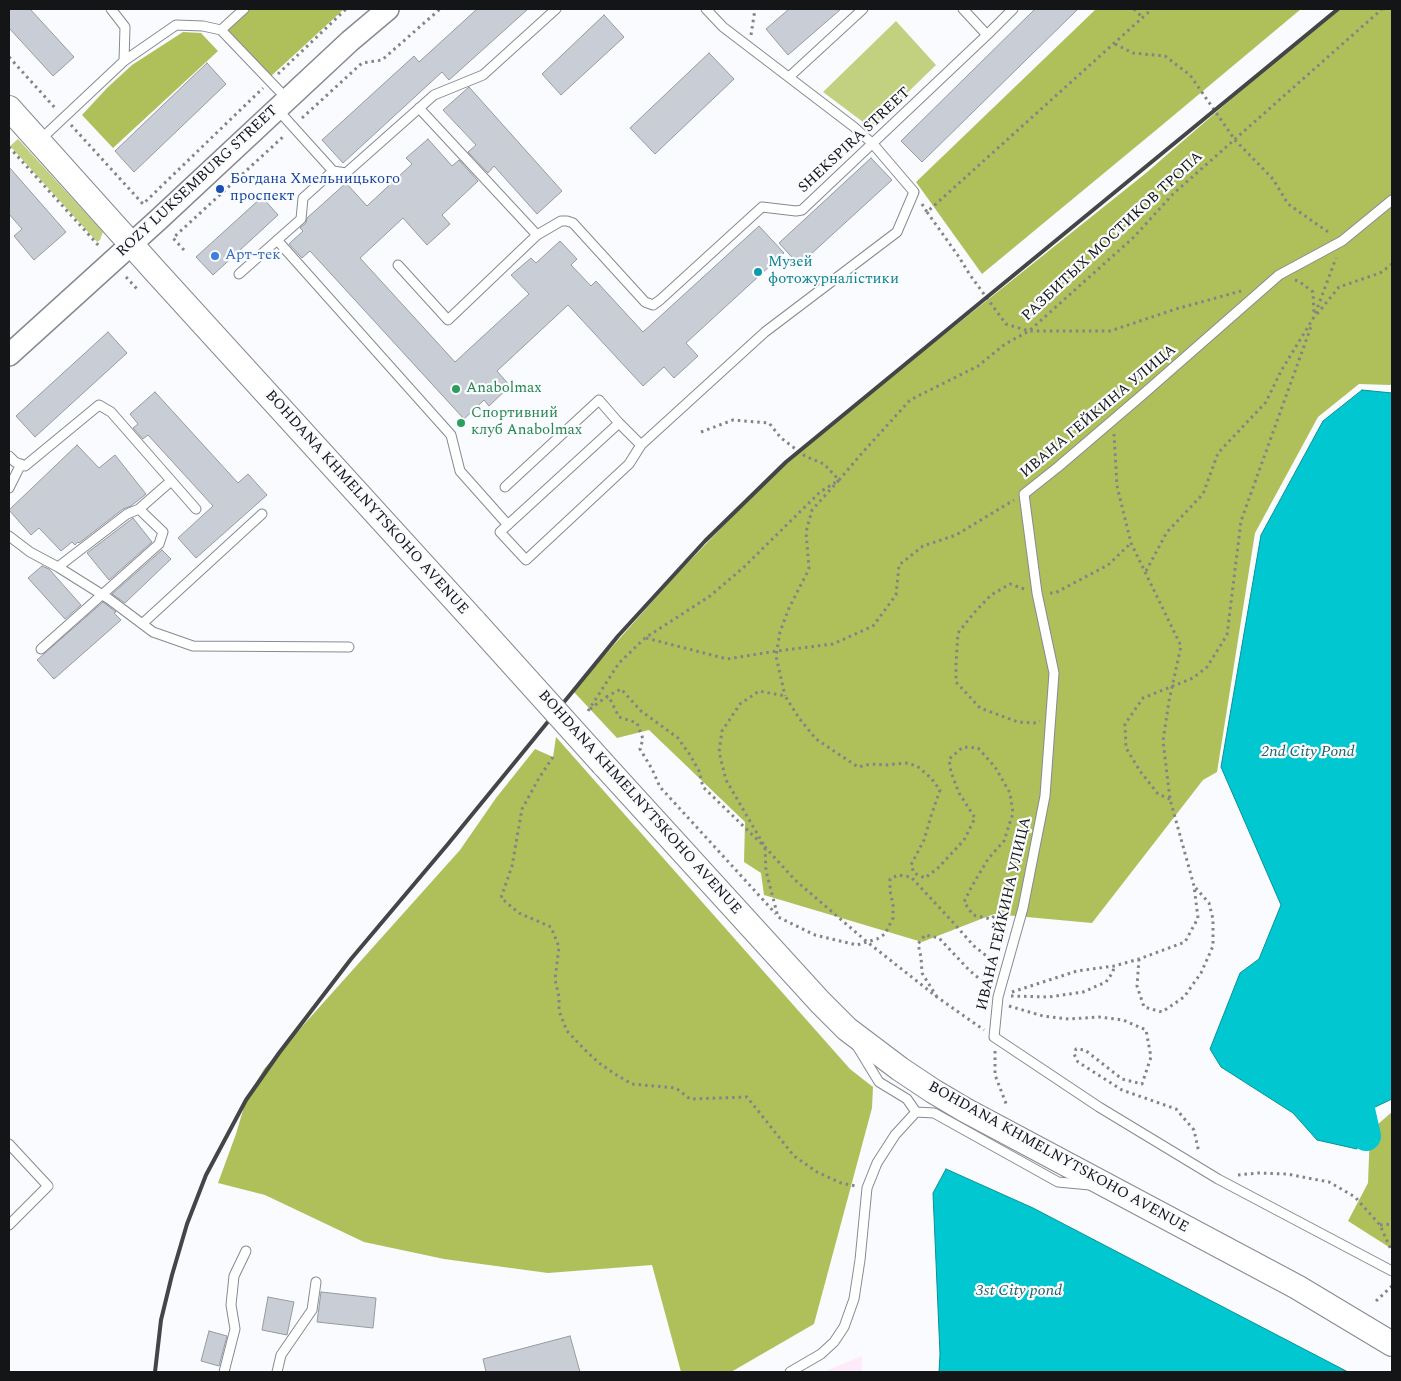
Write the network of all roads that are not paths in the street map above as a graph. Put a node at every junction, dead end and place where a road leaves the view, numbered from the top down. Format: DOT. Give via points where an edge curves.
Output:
graph roads {
  1 [pos="111,9"];
  2 [pos="244,9"];
  3 [pos="388,9"];
  4 [pos="556,9"];
  5 [pos="706,9"];
  6 [pos="863,9"];
  7 [pos="963,9"];
  8 [pos="1013,9"];
  9 [pos="221,30"];
  10 [pos="987,35"];
  11 [pos="124,61"];
  12 [pos="789,77"];
  13 [pos="282,104"];
  14 [pos="9,108"];
  15 [pos="419,108"];
  16 [pos="39,141"];
  17 [pos="873,144"];
  18 [pos="333,171"];
  19 [pos="1392,200"];
  20 [pos="537,235"];
  21 [pos="277,240"];
  22 [pos="131,244"];
  23 [pos="398,265"];
  24 [pos="239,274"];
  25 [pos="9,355"];
  26 [pos="619,423"];
  27 [pos="640,445"];
  28 [pos="9,456"];
  29 [pos="21,464"];
  30 [pos="171,481"];
  31 [pos="504,487"];
  32 [pos="9,488"];
  33 [pos="139,509"];
  34 [pos="196,509"];
  35 [pos="262,514"];
  36 [pos="508,525"];
  37 [pos="9,536"];
  38 [pos="58,567"];
  39 [pos="102,594"];
  40 [pos="142,624"];
  41 [pos="350,647"];
  42 [pos="41,649"];
  43 [pos="847,1029"];
  44 [pos="916,1112"];
  45 [pos="9,1144"];
  46 [pos="1107,1187"];
  47 [pos="9,1225"];
  48 [pos="246,1251"];
  49 [pos="1392,1271"];
  50 [pos="316,1282"];
  51 [pos="1392,1344"];
  52 [pos="224,1372"];
  53 [pos="277,1372"];
  54 [pos="790,1372"];
  1 -- 11 [label="lane" via="125,27"];
  2 -- 9 [label="lane"];
  3 -- 13 [label="street, ROZY LUKSEMBURG STREET"];
  4 -- 15 [label="lane" via="483,74 434,95"];
  5 -- 12 [label="lane" via="723,27"];
  6 -- 12 [label="lane"];
  7 -- 10 [label="lane"];
  8 -- 10 [label="lane, SHEKSPIRA STREET"];
  9 -- 11 [label="lane" via="176,25"];
  9 -- 13 [label="lane" via="270,81"];
  10 -- 17 [label="lane, SHEKSPIRA STREET"];
  11 -- 16 [label="lane"];
  12 -- 17 [label="lane"];
  13 -- 18 [label="lane"];
  13 -- 22 [label="street, ROZY LUKSEMBURG STREET"];
  14 -- 16 [label="main road, BOHDANA KHMELNYTSKOHO AVENUE"];
  15 -- 18 [label="lane" via="346,173"];
  15 -- 20 [label="lane"];
  16 -- 22 [label="main road, BOHDANA KHMELNYTSKOHO AVENUE"];
  17 -- 20 [label="lane, SHEKSPIRA STREET" via="802,210 762,207 653,305 645,302 573,223 561,221"];
  17 -- 27 [label="lane" via="914,192 897,232 765,332"];
  18 -- 21 [label="lane" via="303,198 301,219"];
  19 -- 49 [label="lane, ИВАНА ГЕЙКИНА УЛИЦА" via="1342,241 1279,275 1024,494 1037,593 1054,672 1045,796 1023,908 998,997 994,1037 1099,1107 1218,1179"];
  20 -- 23 [label="lane, SHEKSPIRA STREET" via="448,320"];
  21 -- 24 [label="lane"];
  21 -- 36 [label="lane" via="452,435 460,471"];
  22 -- 25 [label="street, ROZY LUKSEMBURG STREET"];
  22 -- 43 [label="main road, BOHDANA KHMELNYTSKOHO AVENUE, bridge"];
  26 -- 27 [label="lane"];
  26 -- 31 [label="lane" via="599,400"];
  26 -- 36 [label="lane"];
  27 -- 36 [label="lane" via="629,464 526,560 500,532"];
  28 -- 29 [label="lane"];
  29 -- 30 [label="lane" via="25,466 99,405 111,412"];
  29 -- 32 [label="lane"];
  30 -- 33 [label="lane"];
  30 -- 34 [label="lane"];
  33 -- 38 [label="lane" via="127,514"];
  33 -- 39 [label="lane" via="163,532 159,544"];
  35 -- 40 [label="lane"];
  37 -- 38 [label="lane"];
  38 -- 39 [label="lane"];
  39 -- 40 [label="lane"];
  39 -- 42 [label="lane"];
  40 -- 41 [label="lane" via="153,632 194,646"];
  43 -- 44 [label="lane" via="879,1082 907,1099"];
  43 -- 46 [label="main road, BOHDANA KHMELNYTSKOHO AVENUE" via="933,1091"];
  44 -- 46 [label="lane" via="934,1112 1058,1182"];
  44 -- 54 [label="lane" via="895,1135 877,1163 867,1188 854,1299 844,1327 822,1354"];
  45 -- 47 [label="lane" via="48,1186"];
  46 -- 51 [label="main road, BOHDANA KHMELNYTSKOHO AVENUE" via="1297,1287"];
  48 -- 52 [label="lane" via="234,1276 230,1305 235,1329"];
  50 -- 53 [label="lane" via="312,1310 281,1355"];
}
